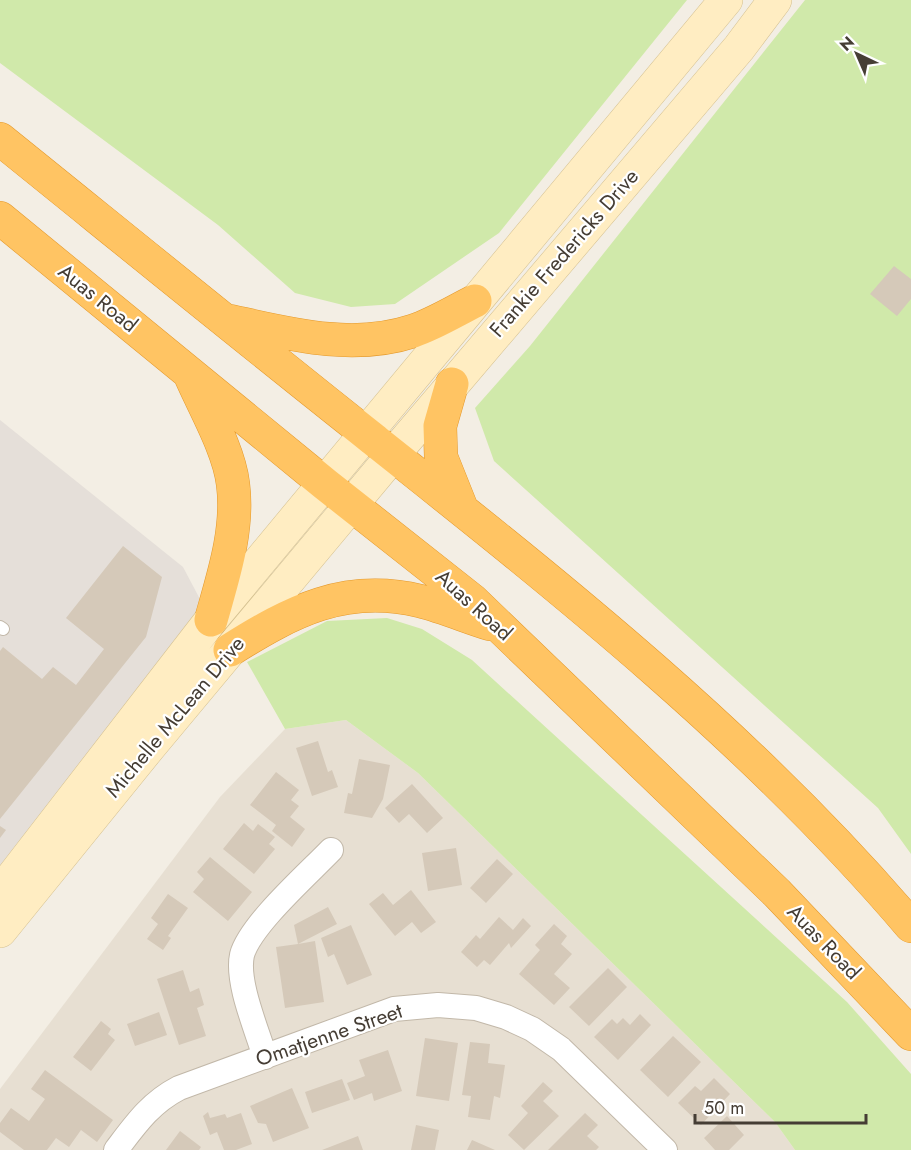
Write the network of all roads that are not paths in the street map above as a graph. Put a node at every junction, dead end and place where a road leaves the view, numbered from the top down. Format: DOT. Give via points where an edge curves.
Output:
graph roads {
  1 [pos="726,0"];
  2 [pos="775,0"];
  3 [pos="0,139"];
  4 [pos="0,218"];
  5 [pos="476,301"];
  6 [pos="222,319"];
  7 [pos="189,373"];
  8 [pos="452,384"];
  9 [pos="366,434"];
  10 [pos="393,455"];
  11 [pos="325,484"];
  12 [pos="352,505"];
  13 [pos="461,507"];
  14 [pos="211,620"];
  15 [pos="500,628"];
  16 [pos="230,650"];
  17 [pos="331,850"];
  18 [pos="0,893"];
  19 [pos="911,926"];
  20 [pos="0,931"];
  21 [pos="911,1034"];
  22 [pos="265,1057"];
  23 [pos="116,1150"];
  24 [pos="665,1150"];
  1 -- 5 [label="main road, Frankie Fredericks Drive"];
  2 -- 8 [label="main road, Frankie Fredericks Drive" via="740,48"];
  3 -- 6 [label="highway"];
  4 -- 7 [label="highway, Auas Road"];
  5 -- 6 [label="highway" via="415,331 370,341 279,332"];
  5 -- 9 [label="main road, Frankie Fredericks Drive"];
  6 -- 9 [label="highway"];
  7 -- 11 [label="highway, Auas Road"];
  7 -- 14 [label="highway" via="226,458 233,484 229,552"];
  8 -- 10 [label="main road, Frankie Fredericks Drive"];
  8 -- 13 [label="highway" via="440,426 441,457"];
  9 -- 10 [label="highway"];
  9 -- 11 [label="main road, Frankie Fredericks Drive"];
  10 -- 12 [label="main road, Frankie Fredericks Drive"];
  10 -- 13 [label="highway"];
  11 -- 12 [label="highway, Auas Road"];
  11 -- 14 [label="main road, Michelle McLean Drive"];
  12 -- 15 [label="highway, Auas Road" via="472,600"];
  12 -- 16 [label="main road, Michelle McLean Drive"];
  13 -- 19 [label="highway" via="736,743 832,838"];
  14 -- 18 [label="main road, Michelle McLean Drive"];
  15 -- 16 [label="highway" via="422,601 354,596 304,608"];
  15 -- 21 [label="highway, Auas Road" via="777,893"];
  16 -- 20 [label="main road, Michelle McLean Drive"];
  17 -- 22 [label="street" via="284,898 242,955 248,1003"];
  22 -- 23 [label="street, Omatjenne Street" via="161,1097"];
  22 -- 24 [label="street, Omatjenne Street" via="394,1009 438,1005 476,1008 524,1025 561,1049"];
}
